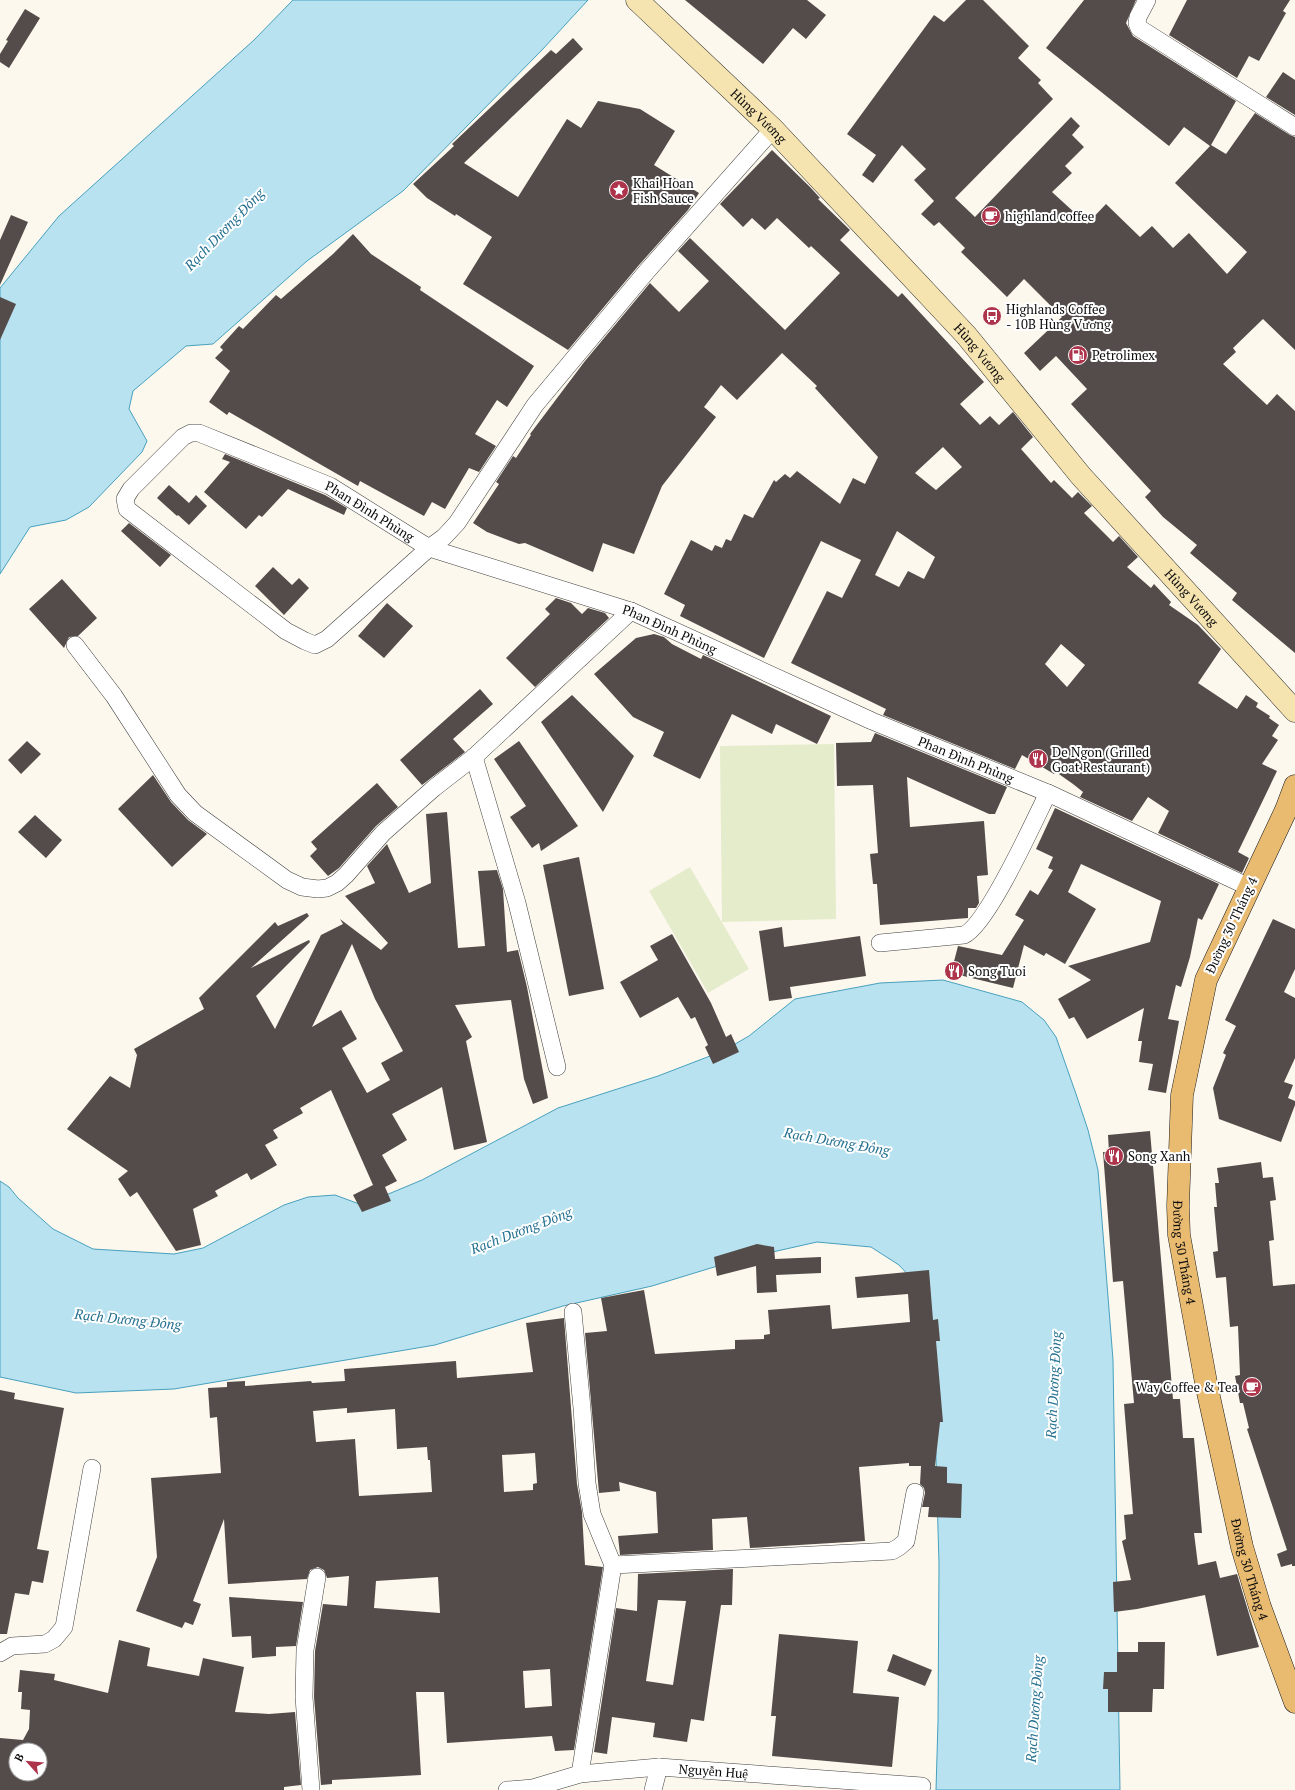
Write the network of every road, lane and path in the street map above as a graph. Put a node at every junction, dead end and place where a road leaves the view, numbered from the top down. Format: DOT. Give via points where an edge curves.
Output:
graph roads {
  1 [pos="1147,0"];
  2 [pos="642,5"];
  3 [pos="1295,127"];
  4 [pos="773,130"];
  5 [pos="429,548"];
  6 [pos="631,611"];
  7 [pos="75,645"];
  8 [pos="1295,711"];
  9 [pos="474,757"];
  10 [pos="1295,786"];
  11 [pos="1048,793"];
  12 [pos="1290,805"];
  13 [pos="1249,887"];
  14 [pos="880,943"];
  15 [pos="557,1067"];
  16 [pos="573,1312"];
  17 [pos="92,1468"];
  18 [pos="915,1492"];
  19 [pos="613,1565"];
  20 [pos="317,1577"];
  21 [pos="0,1653"];
  22 [pos="1295,1702"];
  23 [pos="659,1767"];
  24 [pos="580,1774"];
  25 [pos="922,1786"];
  26 [pos="311,1790"];
  27 [pos="507,1790"];
  28 [pos="653,1790"];
  1 -- 3 [label="street" via="1138,17 1139,28"];
  2 -- 4 [label="main road, Hùng Vương"];
  4 -- 5 [label="street" via="647,271 535,405 457,523"];
  4 -- 8 [label="main road, Hùng Vương" via="966,335 1082,476"];
  5 -- 5 [label="street, Phan Đình Phùng" via="330,486 199,433 183,437 130,489 125,503 134,515 286,631 316,645 327,639"];
  5 -- 6 [label="street, Phan Đình Phùng"];
  6 -- 9 [label="street"];
  6 -- 11 [label="street, Phan Đình Phùng" via="872,721"];
  7 -- 9 [label="street" via="114,696 178,795 194,812 287,880 302,887 328,888 337,883 383,833"];
  9 -- 15 [label="street" via="517,903"];
  10 -- 12 [label="main road, Đường 30 Tháng 4"];
  11 -- 13 [label="street, Phan Đình Phùng"];
  11 -- 14 [label="street" via="983,916 972,930 964,935"];
  12 -- 13 [label="main road, Đường 30 Tháng 4"];
  13 -- 22 [label="main road, Đường 30 Tháng 4" via="1206,980 1182,1095 1179,1228 1207,1388 1242,1547 1260,1607"];
  16 -- 19 [label="street" via="590,1506"];
  17 -- 21 [label="street" via="64,1627 54,1639 45,1644 12,1646"];
  18 -- 19 [label="street" via="906,1541 892,1551"];
  19 -- 24 [label="street"];
  20 -- 26 [label="street" via="305,1650 304,1697"];
  23 -- 24 [label="street, Nguyễn Huệ"];
  23 -- 25 [label="street, Nguyễn Huệ"];
  23 -- 28 [label="street"];
  24 -- 27 [label="street, Nguyễn Huệ" via="532,1788"];
}
